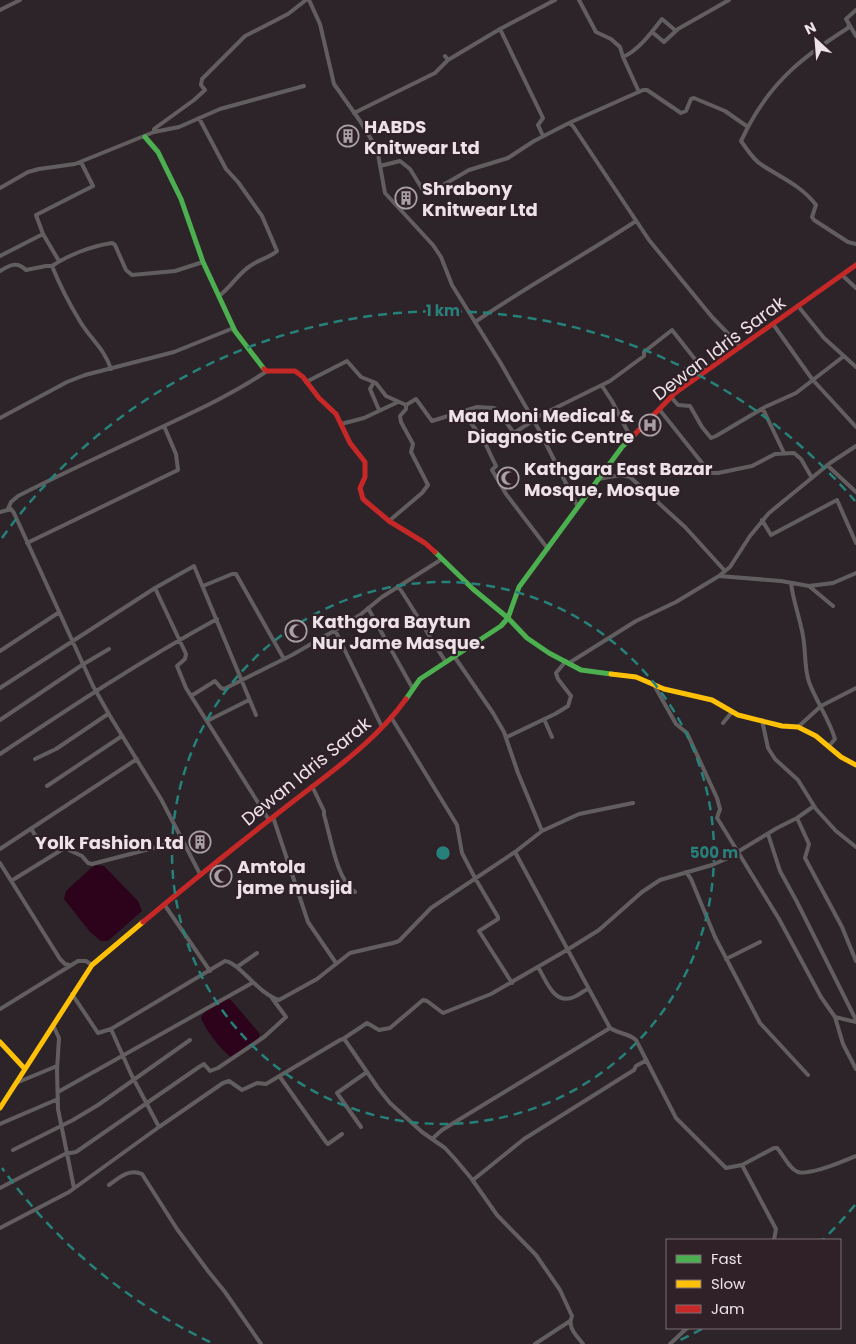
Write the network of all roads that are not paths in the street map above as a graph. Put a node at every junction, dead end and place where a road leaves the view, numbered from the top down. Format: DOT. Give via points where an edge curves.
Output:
graph roads {
  1 [pos="20,0"];
  2 [pos="307,0"];
  3 [pos="556,0"];
  4 [pos="579,0"];
  5 [pos="729,0"];
  6 [pos="0,10"];
  7 [pos="856,10"];
  8 [pos="849,24"];
  9 [pos="500,29"];
  10 [pos="676,31"];
  11 [pos="652,32"];
  12 [pos="856,36"];
  13 [pos="623,57"];
  14 [pos="304,86"];
  15 [pos="639,92"];
  16 [pos="354,114"];
  17 [pos="199,118"];
  18 [pos="569,123"];
  19 [pos="748,127"];
  20 [pos="154,132"];
  21 [pos="543,136"];
  22 [pos="145,137"];
  23 [pos="81,162"];
  24 [pos="380,166"];
  25 [pos="0,188"];
  26 [pos="636,220"];
  27 [pos="43,234"];
  28 [pos="856,244"];
  29 [pos="0,256"];
  30 [pos="59,261"];
  31 [pos="203,262"];
  32 [pos="856,265"];
  33 [pos="52,266"];
  34 [pos="0,271"];
  35 [pos="842,275"];
  36 [pos="856,288"];
  37 [pos="219,296"];
  38 [pos="798,306"];
  39 [pos="475,322"];
  40 [pos="773,324"];
  41 [pos="236,331"];
  42 [pos="741,347"];
  43 [pos="844,356"];
  44 [pos="856,368"];
  45 [pos="111,369"];
  46 [pos="267,371"];
  47 [pos="705,372"];
  48 [pos="812,379"];
  49 [pos="306,382"];
  50 [pos="374,382"];
  51 [pos="602,386"];
  52 [pos="671,397"];
  53 [pos="398,402"];
  54 [pos="406,405"];
  55 [pos="659,409"];
  56 [pos="763,409"];
  57 [pos="380,410"];
  58 [pos="463,412"];
  59 [pos="0,418"];
  60 [pos="533,420"];
  61 [pos="341,424"];
  62 [pos="164,426"];
  63 [pos="856,427"];
  64 [pos="631,438"];
  65 [pos="856,446"];
  66 [pos="784,453"];
  67 [pos="827,465"];
  68 [pos="812,478"];
  69 [pos="598,479"];
  70 [pos="856,492"];
  71 [pos="578,507"];
  72 [pos="8,509"];
  73 [pos="0,512"];
  74 [pos="762,520"];
  75 [pos="389,521"];
  76 [pos="27,543"];
  77 [pos="856,543"];
  78 [pos="548,549"];
  79 [pos="442,559"];
  80 [pos="725,571"];
  81 [pos="856,573"];
  82 [pos="719,576"];
  83 [pos="791,583"];
  84 [pos="203,586"];
  85 [pos="398,586"];
  86 [pos="809,586"];
  87 [pos="155,588"];
  88 [pos="833,606"];
  89 [pos="368,608"];
  90 [pos="58,613"];
  91 [pos="508,618"];
  92 [pos="217,619"];
  93 [pos="335,630"];
  94 [pos="180,639"];
  95 [pos="71,642"];
  96 [pos="109,650"];
  97 [pos="0,651"];
  98 [pos="454,656"];
  99 [pos="284,659"];
  100 [pos="446,662"];
  101 [pos="568,662"];
  102 [pos="82,665"];
  103 [pos="242,681"];
  104 [pos="652,683"];
  105 [pos="0,688"];
  106 [pos="856,688"];
  107 [pos="413,689"];
  108 [pos="95,690"];
  109 [pos="191,696"];
  110 [pos="250,700"];
  111 [pos="821,706"];
  112 [pos="732,712"];
  113 [pos="108,714"];
  114 [pos="256,715"];
  115 [pos="391,717"];
  116 [pos="544,719"];
  117 [pos="0,720"];
  118 [pos="762,720"];
  119 [pos="207,721"];
  120 [pos="723,723"];
  121 [pos="382,727"];
  122 [pos="798,727"];
  123 [pos="122,736"];
  124 [pos="507,737"];
  125 [pos="552,737"];
  126 [pos="829,746"];
  127 [pos="0,754"];
  128 [pos="36,759"];
  129 [pos="137,759"];
  130 [pos="856,765"];
  131 [pos="47,786"];
  132 [pos="312,786"];
  133 [pos="633,803"];
  134 [pos="814,806"];
  135 [pos="271,818"];
  136 [pos="797,818"];
  137 [pos="32,830"];
  138 [pos="542,832"];
  139 [pos="768,834"];
  140 [pos="181,837"];
  141 [pos="856,847"];
  142 [pos="63,849"];
  143 [pos="0,850"];
  144 [pos="515,852"];
  145 [pos="737,852"];
  146 [pos="0,863"];
  147 [pos="686,872"];
  148 [pos="200,874"];
  149 [pos="475,878"];
  150 [pos="11,881"];
  151 [pos="355,892"];
  152 [pos="164,904"];
  153 [pos="760,942"];
  154 [pos="567,950"];
  155 [pos="257,953"];
  156 [pos="726,958"];
  157 [pos="856,962"];
  158 [pos="336,963"];
  159 [pos="69,965"];
  160 [pos="92,965"];
  161 [pos="237,967"];
  162 [pos="538,967"];
  163 [pos="210,971"];
  164 [pos="252,982"];
  165 [pos="512,983"];
  166 [pos="588,989"];
  167 [pos="72,994"];
  168 [pos="278,1002"];
  169 [pos="0,1009"];
  170 [pos="835,1017"];
  171 [pos="856,1021"];
  172 [pos="53,1025"];
  173 [pos="610,1028"];
  174 [pos="111,1029"];
  175 [pos="343,1039"];
  176 [pos="190,1040"];
  177 [pos="0,1042"];
  178 [pos="123,1055"];
  179 [pos="645,1061"];
  180 [pos="57,1066"];
  181 [pos="25,1068"];
  182 [pos="856,1069"];
  183 [pos="367,1072"];
  184 [pos="808,1075"];
  185 [pos="280,1077"];
  186 [pos="134,1079"];
  187 [pos="16,1083"];
  188 [pos="58,1092"];
  189 [pos="58,1099"];
  190 [pos="146,1104"];
  191 [pos="0,1108"];
  192 [pos="0,1124"];
  193 [pos="61,1126"];
  194 [pos="159,1127"];
  195 [pos="362,1127"];
  196 [pos="342,1134"];
  197 [pos="432,1139"];
  198 [pos="13,1150"];
  199 [pos="68,1153"];
  200 [pos="856,1156"];
  201 [pos="742,1165"];
  202 [pos="473,1180"];
  203 [pos="109,1185"];
  204 [pos="0,1188"];
  205 [pos="74,1188"];
  206 [pos="0,1228"];
  207 [pos="774,1239"];
  208 [pos="570,1321"];
  209 [pos="686,1329"];
  210 [pos="261,1344"];
  211 [pos="535,1344"];
  212 [pos="583,1344"];
  213 [pos="670,1344"];
  1 -- 6 [label="street"];
  2 -- 16 [label="street" via="320,24 334,84"];
  2 -- 20 [label="street" via="288,14 245,36 202,79 201,85 205,90"];
  3 -- 9 [label="street"];
  4 -- 13 [label="street" via="596,32 620,47"];
  5 -- 10 [label="street"];
  7 -- 8 [label="street" via="846,19"];
  8 -- 12 [label="street"];
  8 -- 19 [label="street" via="848,28 795,65 762,104"];
  9 -- 16 [label="street" via="447,58 435,73"];
  9 -- 21 [label="street" via="543,118 538,124"];
  10 -- 11 [label="street" via="664,42"];
  10 -- 11 [label="street" via="662,19"];
  11 -- 13 [label="street"];
  13 -- 15 [label="street"];
  14 -- 17 [label="street"];
  15 -- 18 [label="street"];
  15 -- 19 [label="street" via="647,90 681,113 686,112 691,100 699,99"];
  16 -- 24 [label="street" via="377,149"];
  17 -- 20 [label="street" via="179,127"];
  17 -- 37 [label="street" via="226,169 262,216 277,251 251,265"];
  18 -- 21 [label="street"];
  18 -- 26 [label="street"];
  19 -- 28 [label="street" via="741,141 760,164 816,204 814,220"];
  20 -- 22 [label="street"];
  21 -- 24 [label="street" via="508,158 469,170 426,195 410,169 400,160"];
  22 -- 23 [label="street"];
  22 -- 31 [label="main road" via="158,152 181,199"];
  23 -- 25 [label="street" via="28,172"];
  23 -- 27 [label="street" via="93,186 36,215"];
  24 -- 39 [label="street" via="385,193 433,244 452,286"];
  26 -- 39 [label="street"];
  26 -- 42 [label="street" via="688,289"];
  27 -- 29 [label="street"];
  27 -- 30 [label="street"];
  30 -- 31 [label="street" via="112,243 132,276 175,271"];
  30 -- 33 [label="street"];
  31 -- 37 [label="main road"];
  32 -- 35 [label="main road, Dewan Idris Sarak"];
  33 -- 34 [label="street" via="26,270 21,265 12,264"];
  33 -- 45 [label="street" via="59,284 82,324 100,346"];
  35 -- 36 [label="street"];
  35 -- 38 [label="main road, Dewan Idris Sarak"];
  37 -- 41 [label="main road"];
  38 -- 40 [label="main road, Dewan Idris Sarak"];
  38 -- 43 [label="street" via="824,338"];
  39 -- 60 [label="street"];
  40 -- 42 [label="main road, Dewan Idris Sarak"];
  40 -- 48 [label="street"];
  41 -- 45 [label="street" via="231,329 174,352"];
  41 -- 46 [label="main road"];
  42 -- 47 [label="main road, Dewan Idris Sarak"];
  43 -- 44 [label="street"];
  43 -- 48 [label="street"];
  45 -- 59 [label="street" via="67,382"];
  46 -- 49 [label="main road" via="295,371"];
  46 -- 62 [label="street" via="211,404"];
  47 -- 51 [label="street" via="672,330 624,372"];
  47 -- 52 [label="main road, Dewan Idris Sarak"];
  48 -- 56 [label="street" via="796,393"];
  48 -- 63 [label="street"];
  49 -- 50 [label="street" via="347,361 361,377"];
  49 -- 61 [label="main road" via="336,414"];
  50 -- 53 [label="street" via="386,396"];
  50 -- 57 [label="street" via="370,389"];
  51 -- 60 [label="street"];
  51 -- 64 [label="street"];
  52 -- 55 [label="main road, Dewan Idris Sarak"];
  52 -- 56 [label="street" via="678,405 690,406 711,438"];
  53 -- 54 [label="street"];
  53 -- 57 [label="street"];
  54 -- 58 [label="street" via="416,399 432,421"];
  54 -- 75 [label="street" via="400,416 401,422 413,444 411,452 428,485"];
  55 -- 64 [label="main road, Dewan Idris Sarak"];
  55 -- 66 [label="street" via="710,473 752,466"];
  56 -- 66 [label="street"];
  57 -- 61 [label="street" via="357,421"];
  58 -- 60 [label="street" via="477,407 494,408 514,432"];
  58 -- 78 [label="street" via="484,441 496,466 492,470 506,494"];
  60 -- 71 [label="street"];
  61 -- 75 [label="main road" via="366,464 360,487 363,499"];
  62 -- 72 [label="street" via="18,496"];
  62 -- 76 [label="street" via="176,454 178,470"];
  64 -- 69 [label="main road, Dewan Idris Sarak"];
  65 -- 67 [label="street"];
  66 -- 68 [label="street" via="794,453"];
  67 -- 68 [label="street"];
  67 -- 70 [label="street"];
  68 -- 74 [label="street"];
  69 -- 71 [label="main road, Dewan Idris Sarak"];
  69 -- 80 [label="street" via="630,477 685,526"];
  71 -- 78 [label="main road, Dewan Idris Sarak"];
  72 -- 73 [label="street"];
  72 -- 76 [label="street" via="14,513"];
  74 -- 77 [label="street" via="771,535 837,500"];
  74 -- 80 [label="street"];
  75 -- 79 [label="main road" via="425,543"];
  76 -- 90 [label="street"];
  78 -- 91 [label="main road, Dewan Idris Sarak" via="519,587"];
  79 -- 85 [label="street"];
  79 -- 91 [label="main road"];
  80 -- 82 [label="street"];
  81 -- 86 [label="street" via="833,583"];
  82 -- 83 [label="street"];
  82 -- 101 [label="street"];
  83 -- 86 [label="street"];
  83 -- 111 [label="street" via="803,633 808,677"];
  84 -- 87 [label="street" via="193,566"];
  84 -- 92 [label="street"];
  84 -- 99 [label="street" via="236,574"];
  85 -- 89 [label="street"];
  85 -- 100 [label="street"];
  86 -- 88 [label="street"];
  87 -- 94 [label="street"];
  87 -- 95 [label="street"];
  89 -- 93 [label="street"];
  89 -- 107 [label="street"];
  90 -- 95 [label="street"];
  90 -- 97 [label="street"];
  91 -- 98 [label="main road, Dewan Idris Sarak" via="501,626"];
  91 -- 101 [label="main road" via="527,638"];
  92 -- 94 [label="street"];
  92 -- 103 [label="street"];
  93 -- 99 [label="street"];
  93 -- 121 [label="street"];
  94 -- 108 [label="street"];
  94 -- 109 [label="street" via="186,656 178,664 178,669"];
  95 -- 102 [label="street"];
  95 -- 105 [label="street"];
  96 -- 102 [label="street"];
  98 -- 100 [label="main road, Dewan Idris Sarak"];
  98 -- 124 [label="street"];
  99 -- 103 [label="street"];
  100 -- 107 [label="main road, Dewan Idris Sarak" via="420,679"];
  101 -- 104 [label="main road" via="581,670 636,676"];
  101 -- 116 [label="street" via="557,674 571,700 568,706"];
  102 -- 108 [label="street"];
  102 -- 117 [label="street"];
  103 -- 109 [label="street" via="224,690 215,681"];
  103 -- 110 [label="street"];
  104 -- 112 [label="main road" via="664,689 712,700"];
  104 -- 145 [label="street" via="676,724 687,733 717,798 720,809 717,818"];
  106 -- 111 [label="street"];
  107 -- 115 [label="main road, Dewan Idris Sarak"];
  108 -- 113 [label="street"];
  108 -- 127 [label="street"];
  109 -- 119 [label="street"];
  110 -- 114 [label="street"];
  110 -- 119 [label="street"];
  111 -- 122 [label="street"];
  111 -- 126 [label="street" via="835,739"];
  112 -- 118 [label="main road"];
  112 -- 120 [label="street"];
  113 -- 123 [label="street"];
  113 -- 128 [label="street"];
  115 -- 121 [label="main road, Dewan Idris Sarak"];
  115 -- 149 [label="street" via="456,825 460,846"];
  116 -- 124 [label="street"];
  116 -- 125 [label="street"];
  118 -- 122 [label="main road"];
  118 -- 134 [label="street" via="774,759 798,780"];
  119 -- 135 [label="street"];
  121 -- 132 [label="main road, Dewan Idris Sarak"];
  122 -- 126 [label="main road"];
  123 -- 129 [label="street"];
  123 -- 131 [label="street"];
  124 -- 138 [label="street"];
  126 -- 130 [label="main road"];
  129 -- 137 [label="street"];
  129 -- 140 [label="street"];
  132 -- 135 [label="main road, Dewan Idris Sarak"];
  132 -- 151 [label="street" via="324,811 342,873 349,888"];
  133 -- 138 [label="street" via="579,814"];
  134 -- 136 [label="street"];
  134 -- 141 [label="street" via="836,831"];
  135 -- 148 [label="main road, Dewan Idris Sarak"];
  135 -- 158 [label="street" via="308,922"];
  136 -- 139 [label="street"];
  136 -- 157 [label="street" via="809,844 805,858"];
  137 -- 142 [label="street" via="38,840 49,841"];
  137 -- 143 [label="street"];
  138 -- 144 [label="street"];
  139 -- 145 [label="street"];
  139 -- 171 [label="street" via="780,871"];
  140 -- 142 [label="street" via="161,846 92,864 82,856"];
  140 -- 148 [label="street"];
  142 -- 150 [label="street"];
  144 -- 149 [label="street"];
  144 -- 154 [label="street"];
  145 -- 147 [label="street" via="712,865"];
  145 -- 170 [label="street"];
  146 -- 150 [label="street"];
  147 -- 154 [label="street" via="660,880 606,925"];
  147 -- 156 [label="street"];
  148 -- 152 [label="main road, Dewan Idris Sarak"];
  149 -- 158 [label="street" via="431,908 399,940 350,953"];
  149 -- 165 [label="street" via="498,919 479,931"];
  150 -- 159 [label="street" via="60,959"];
  152 -- 160 [label="main road, Dewan Idris Sarak"];
  152 -- 163 [label="street"];
  153 -- 156 [label="street"];
  154 -- 162 [label="street"];
  154 -- 166 [label="street"];
  155 -- 161 [label="street"];
  156 -- 184 [label="street" via="760,1023"];
  158 -- 168 [label="street" via="317,979"];
  159 -- 160 [label="street" via="78,960"];
  159 -- 169 [label="street"];
  160 -- 167 [label="main road, Dewan Idris Sarak"];
  161 -- 163 [label="street" via="225,961"];
  161 -- 164 [label="street"];
  162 -- 165 [label="street"];
  162 -- 166 [label="street" via="555,996 561,999 572,998"];
  163 -- 174 [label="street"];
  164 -- 168 [label="street"];
  164 -- 178 [label="street"];
  165 -- 175 [label="street" via="444,1013 423,1000 390,1028 379,1030 367,1023"];
  166 -- 173 [label="street"];
  167 -- 172 [label="main road, Dewan Idris Sarak"];
  167 -- 174 [label="street" via="98,1033"];
  168 -- 190 [label="street" via="286,1017 264,1037 218,1068 210,1071 204,1064"];
  170 -- 171 [label="street"];
  170 -- 182 [label="street" via="843,1044"];
  172 -- 180 [label="street" via="59,1038"];
  172 -- 181 [label="main road, Dewan Idris Sarak"];
  173 -- 179 [label="street" via="631,1035"];
  173 -- 197 [label="street"];
  174 -- 178 [label="street"];
  175 -- 183 [label="street"];
  175 -- 185 [label="street"];
  176 -- 186 [label="street"];
  177 -- 181 [label="main road"];
  178 -- 186 [label="street"];
  178 -- 188 [label="street"];
  179 -- 201 [label="street" via="676,1118 726,1168"];
  179 -- 202 [label="street" via="524,1139"];
  180 -- 187 [label="street"];
  180 -- 188 [label="street"];
  181 -- 187 [label="main road, Dewan Idris Sarak"];
  183 -- 195 [label="street" via="337,1093"];
  183 -- 197 [label="street" via="390,1103"];
  185 -- 194 [label="street" via="242,1090 229,1081"];
  185 -- 196 [label="street" via="328,1144"];
  186 -- 190 [label="street"];
  186 -- 193 [label="street"];
  187 -- 191 [label="main road, Dewan Idris Sarak"];
  188 -- 189 [label="street"];
  189 -- 192 [label="street"];
  189 -- 193 [label="street"];
  190 -- 194 [label="street"];
  190 -- 199 [label="street" via="76,1152"];
  193 -- 198 [label="street"];
  193 -- 199 [label="street"];
  194 -- 205 [label="street"];
  197 -- 202 [label="street" via="445,1148"];
  199 -- 204 [label="street"];
  199 -- 205 [label="street"];
  200 -- 201 [label="street" via="830,1166 798,1172 774,1148"];
  201 -- 207 [label="street" via="776,1230"];
  202 -- 208 [label="street" via="497,1215 542,1263 565,1299 572,1316"];
  203 -- 210 [label="street" via="130,1172 142,1174 177,1229"];
  205 -- 206 [label="street"];
  208 -- 211 [label="street"];
  208 -- 212 [label="street"];
  209 -- 213 [label="street"];
}
